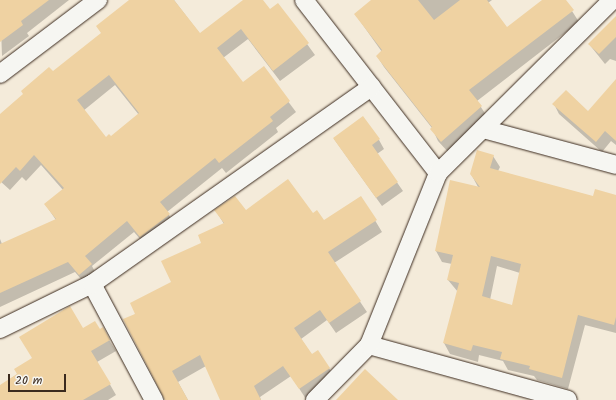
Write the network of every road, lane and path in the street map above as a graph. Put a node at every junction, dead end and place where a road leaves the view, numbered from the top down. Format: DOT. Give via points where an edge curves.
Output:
graph roads {
  1 [pos="98,0"];
  2 [pos="304,0"];
  3 [pos="612,0"];
  4 [pos="0,74"];
  5 [pos="372,88"];
  6 [pos="483,129"];
  7 [pos="616,165"];
  8 [pos="438,173"];
  9 [pos="92,284"];
  10 [pos="0,329"];
  11 [pos="369,346"];
  12 [pos="154,400"];
  13 [pos="315,400"];
  14 [pos="568,400"];
  1 -- 4 [label="street"];
  2 -- 5 [label="street"];
  3 -- 6 [label="street"];
  5 -- 8 [label="street"];
  5 -- 9 [label="street"];
  6 -- 7 [label="street"];
  6 -- 8 [label="street"];
  8 -- 11 [label="street"];
  9 -- 10 [label="street"];
  9 -- 12 [label="street"];
  11 -- 13 [label="street"];
  11 -- 14 [label="street"];
}
